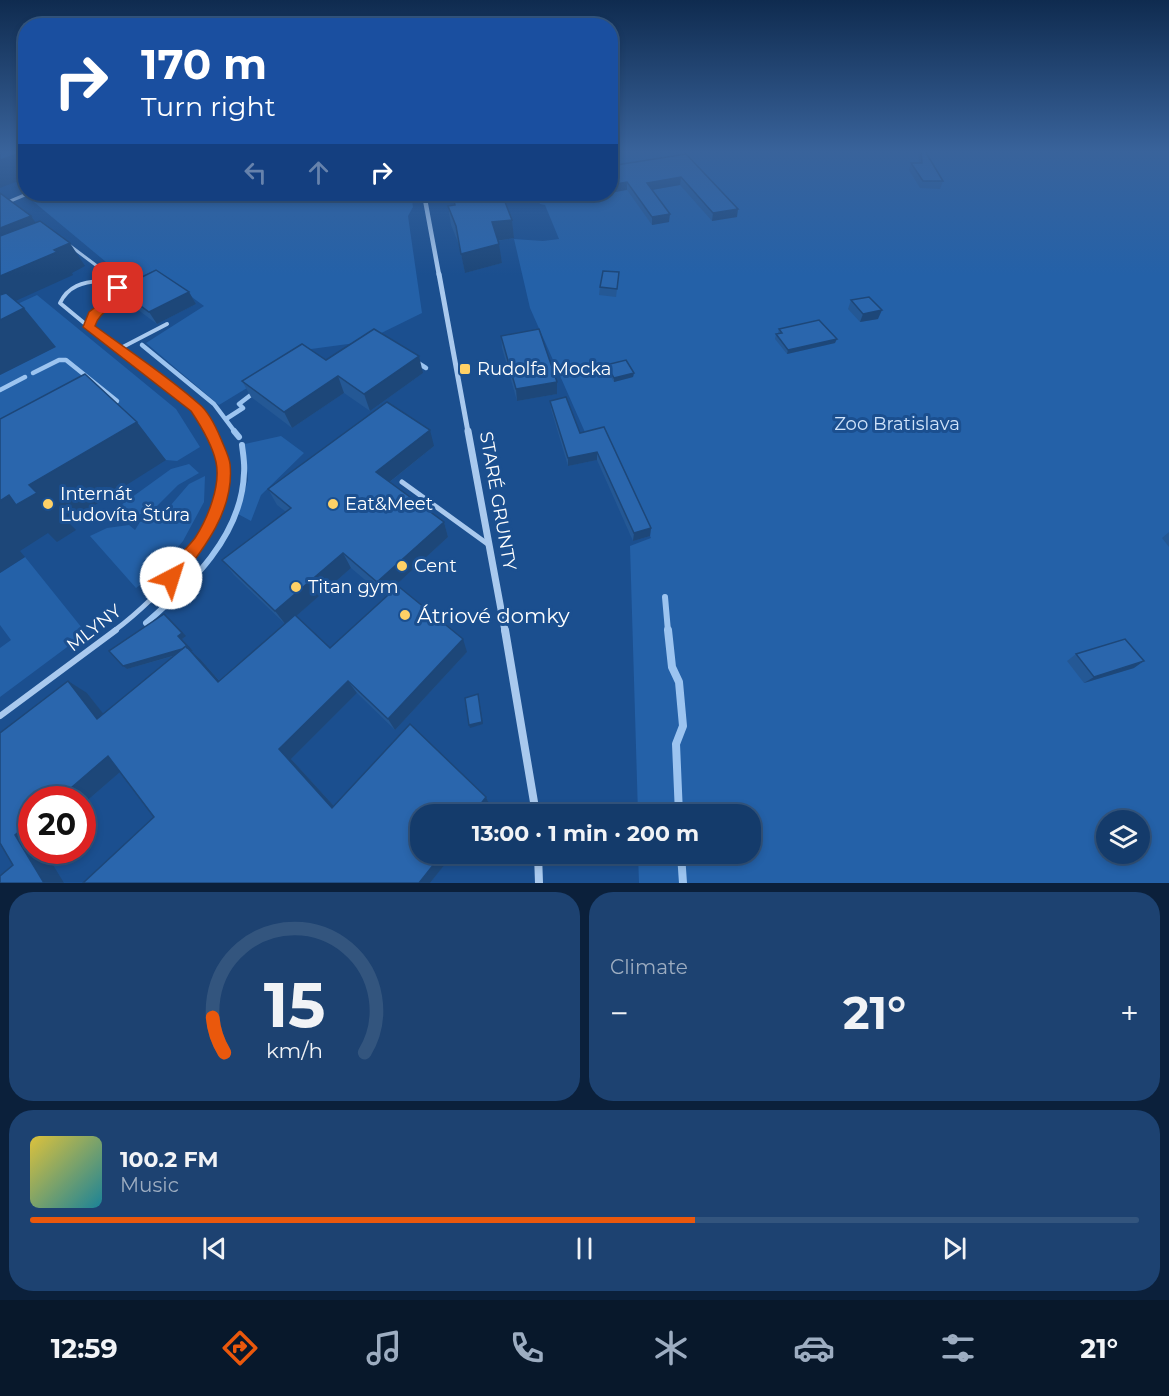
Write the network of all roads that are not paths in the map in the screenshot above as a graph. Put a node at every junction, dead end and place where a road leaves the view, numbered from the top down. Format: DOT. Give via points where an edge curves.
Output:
graph roads {
  1 [pos="18,198"];
  2 [pos="425,201"];
  3 [pos="8,202"];
  4 [pos="61,239"];
  5 [pos="97,266"];
  6 [pos="167,324"];
  7 [pos="89,327"];
  8 [pos="117,350"];
  9 [pos="402,482"];
  10 [pos="489,546"];
  11 [pos="0,716"];
  12 [pos="534,804"];
  13 [pos="538,864"];
  14 [pos="539,883"];
  1 -- 3 [label="lane"];
  2 -- 10 [label="street, STARÉ GRUNTY"];
  4 -- 5 [label="lane"];
  6 -- 8 [label="lane"];
  7 -- 7 [label="lane, MLYNY" via="62,307 61,299 70,290 90,282 109,281 118,294 93,315"];
  7 -- 8 [label="lane, MLYNY"];
  8 -- 11 [label="lane, MLYNY" via="196,408 210,428 223,462 220,500 201,541 154,596 121,626"];
  9 -- 10 [label="lane"];
  10 -- 12 [label="street, STARÉ GRUNTY"];
  13 -- 14 [label="street"];
}
